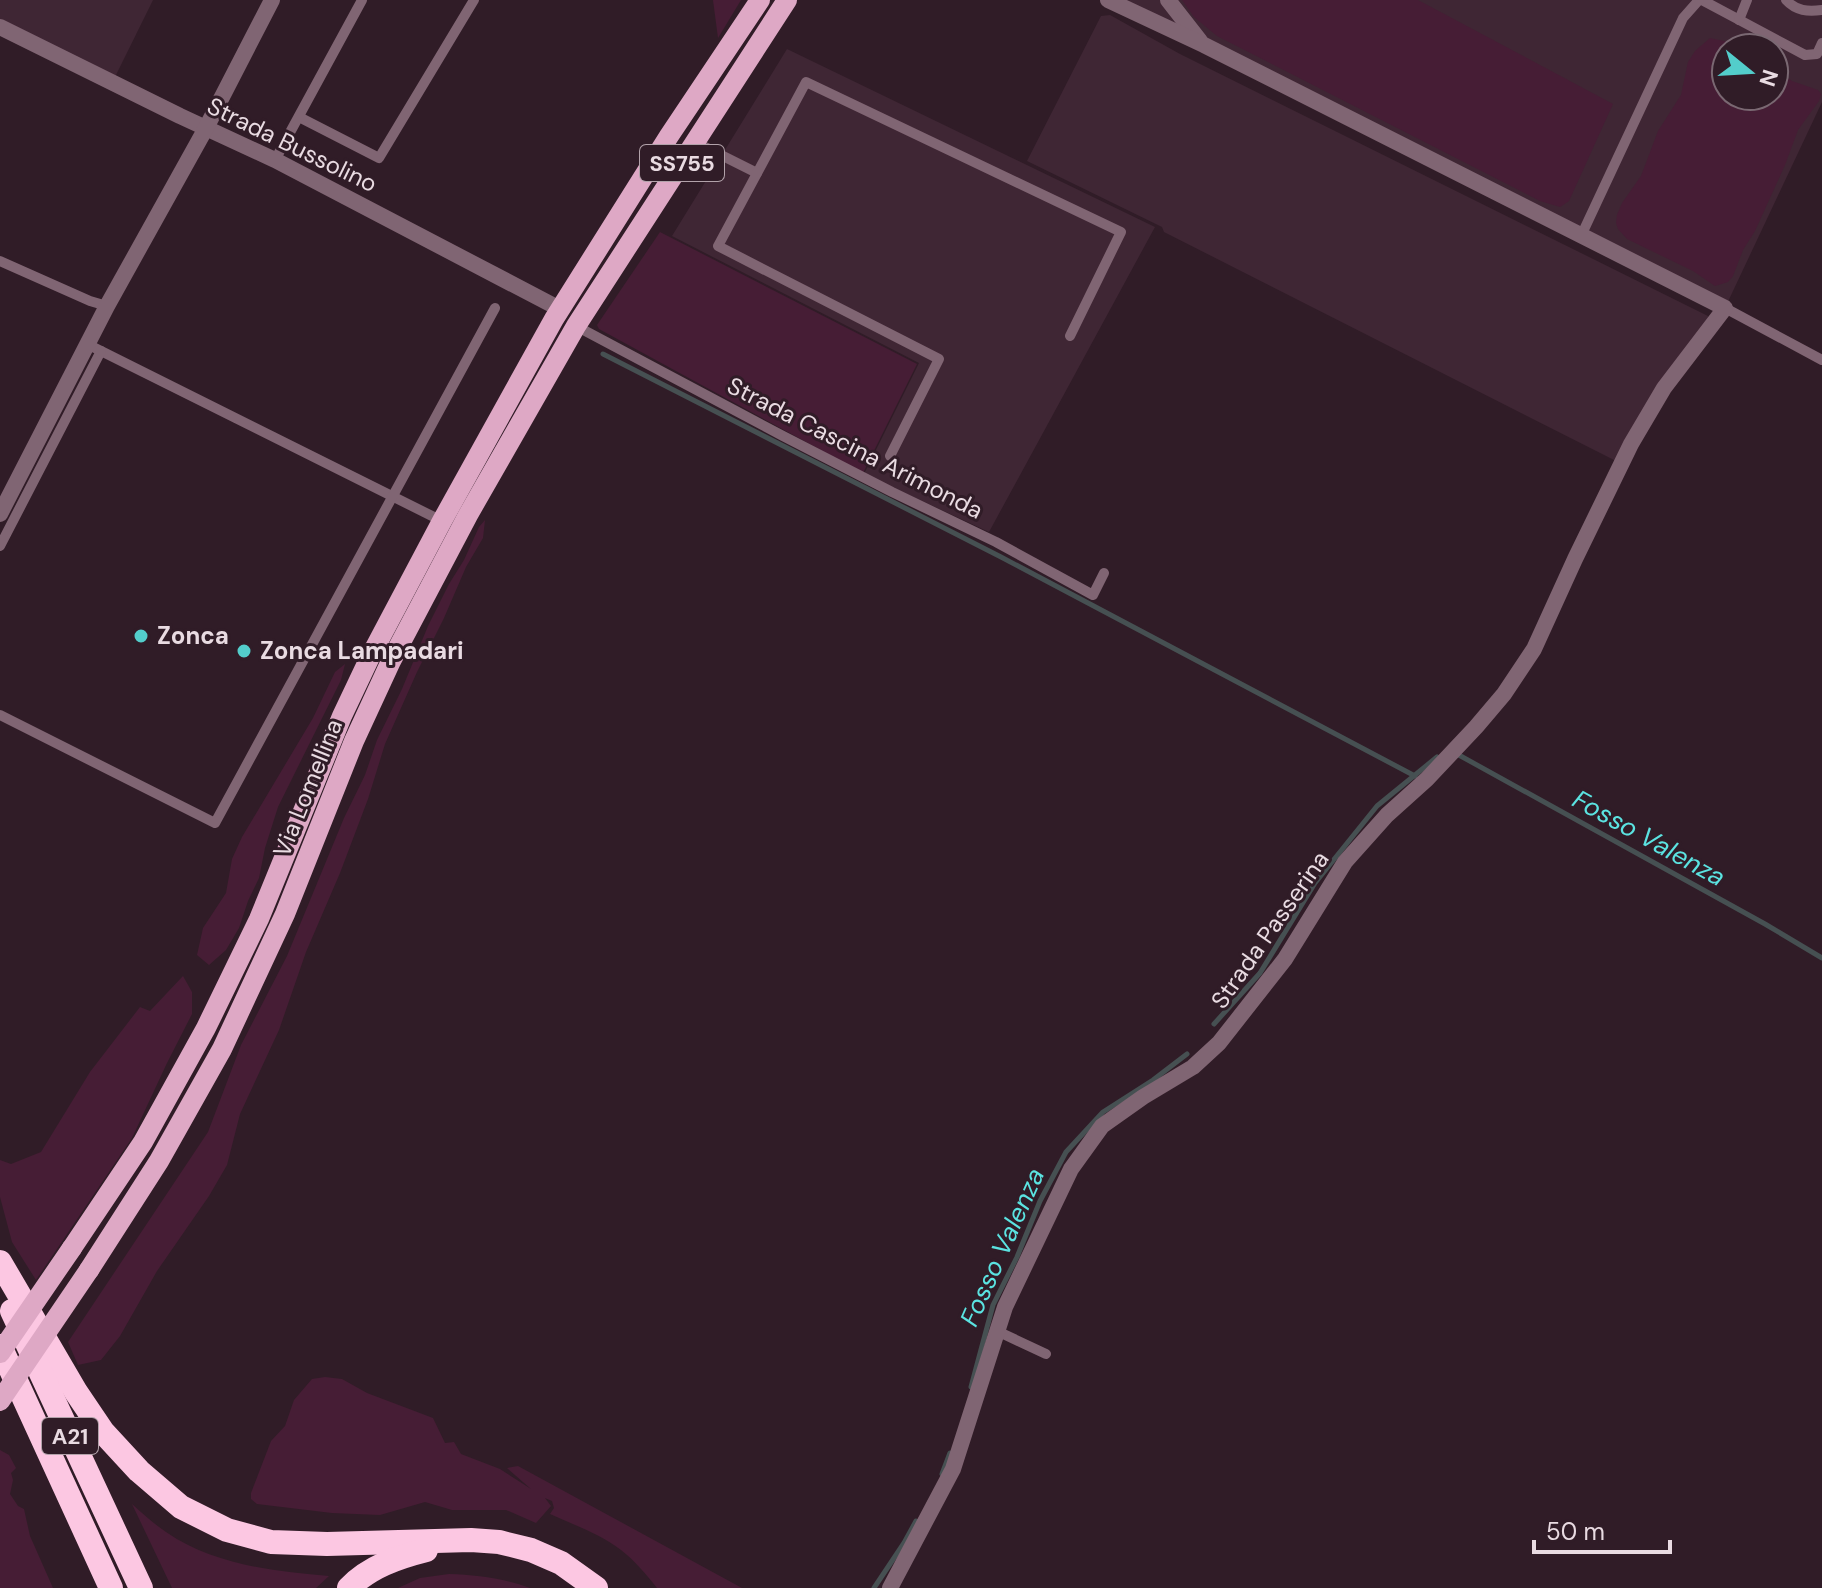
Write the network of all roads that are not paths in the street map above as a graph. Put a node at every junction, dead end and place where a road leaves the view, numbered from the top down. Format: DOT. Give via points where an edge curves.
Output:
graph roads {
  1 [pos="272,0"];
  2 [pos="362,0"];
  3 [pos="474,0"];
  4 [pos="760,0"];
  5 [pos="787,0"];
  6 [pos="1108,0"];
  7 [pos="1168,0"];
  8 [pos="1700,0"];
  9 [pos="1747,0"];
  10 [pos="1786,0"];
  11 [pos="1822,10"];
  12 [pos="1739,20"];
  13 [pos="0,27"];
  14 [pos="1822,43"];
  15 [pos="1204,45"];
  16 [pos="299,117"];
  17 [pos="206,128"];
  18 [pos="695,142"];
  19 [pos="275,160"];
  20 [pos="757,173"];
  21 [pos="1581,236"];
  22 [pos="0,261"];
  23 [pos="107,306"];
  24 [pos="495,308"];
  25 [pos="1725,308"];
  26 [pos="557,314"];
  27 [pos="576,326"];
  28 [pos="1070,336"];
  29 [pos="95,348"];
  30 [pos="1822,360"];
  31 [pos="890,456"];
  32 [pos="393,496"];
  33 [pos="0,514"];
  34 [pos="442,521"];
  35 [pos="0,546"];
  36 [pos="1104,573"];
  37 [pos="0,715"];
  38 [pos="0,1262"];
  39 [pos="0,1284"];
  40 [pos="997,1331"];
  41 [pos="0,1346"];
  42 [pos="0,1353"];
  43 [pos="1046,1354"];
  44 [pos="0,1401"];
  45 [pos="56,1466"];
  46 [pos="471,1540"];
  47 [pos="101,1588"];
  48 [pos="111,1588"];
  49 [pos="141,1588"];
  50 [pos="349,1588"];
  51 [pos="596,1588"];
  52 [pos="890,1588"];
  1 -- 17 [label="street"];
  2 -- 16 [label="lane"];
  3 -- 16 [label="lane" via="379,158"];
  4 -- 26 [label="main road, SS755"];
  5 -- 18 [label="main road, SS755"];
  6 -- 15 [label="street"];
  7 -- 15 [label="street"];
  8 -- 12 [label="lane"];
  8 -- 21 [label="lane" via="1683,18"];
  9 -- 12 [label="lane"];
  10 -- 11 [label="lane" via="1800,10"];
  12 -- 14 [label="lane" via="1805,55 1817,54"];
  13 -- 17 [label="street, Strada Bussolino"];
  15 -- 21 [label="street"];
  16 -- 19 [label="lane"];
  17 -- 19 [label="street, Strada Bussolino"];
  17 -- 23 [label="street"];
  18 -- 20 [label="lane"];
  18 -- 27 [label="main road, SS755"];
  19 -- 26 [label="street, Strada Bussolino"];
  20 -- 28 [label="lane" via="806,82 1121,232"];
  20 -- 31 [label="lane" via="718,246 939,359"];
  21 -- 25 [label="street"];
  22 -- 23 [label="lane"];
  23 -- 29 [label="street"];
  24 -- 32 [label="lane"];
  25 -- 30 [label="lane"];
  25 -- 40 [label="street, Strada Passerina" via="1664,388 1631,444 1534,649 1504,694 1345,862 1285,959 1219,1043 1193,1067 1102,1126 1071,1169"];
  26 -- 34 [label="main road, Via Lomellina"];
  27 -- 36 [label="lane, Strada Cascina Arimonda" via="1093,595"];
  27 -- 44 [label="main road, Via Lomellina, bridge" via="391,661 222,1049 159,1161"];
  29 -- 32 [label="lane"];
  29 -- 33 [label="street"];
  29 -- 35 [label="lane"];
  32 -- 34 [label="lane"];
  32 -- 37 [label="lane" via="215,823"];
  34 -- 42 [label="main road, Via Lomellina, bridge" via="342,716 259,919 206,1028 143,1142"];
  38 -- 46 [label="highway" via="103,1432 181,1507 227,1530 271,1542"];
  39 -- 49 [label="highway, A21"];
  40 -- 43 [label="lane"];
  40 -- 52 [label="street, Strada Passerina" via="953,1469"];
  41 -- 45 [label="highway, A21"];
  45 -- 47 [label="highway" via="71,1520"];
  45 -- 48 [label="highway, A21"];
  46 -- 50 [label="highway" via="385,1562"];
  46 -- 51 [label="highway" via="531,1550"];
}
